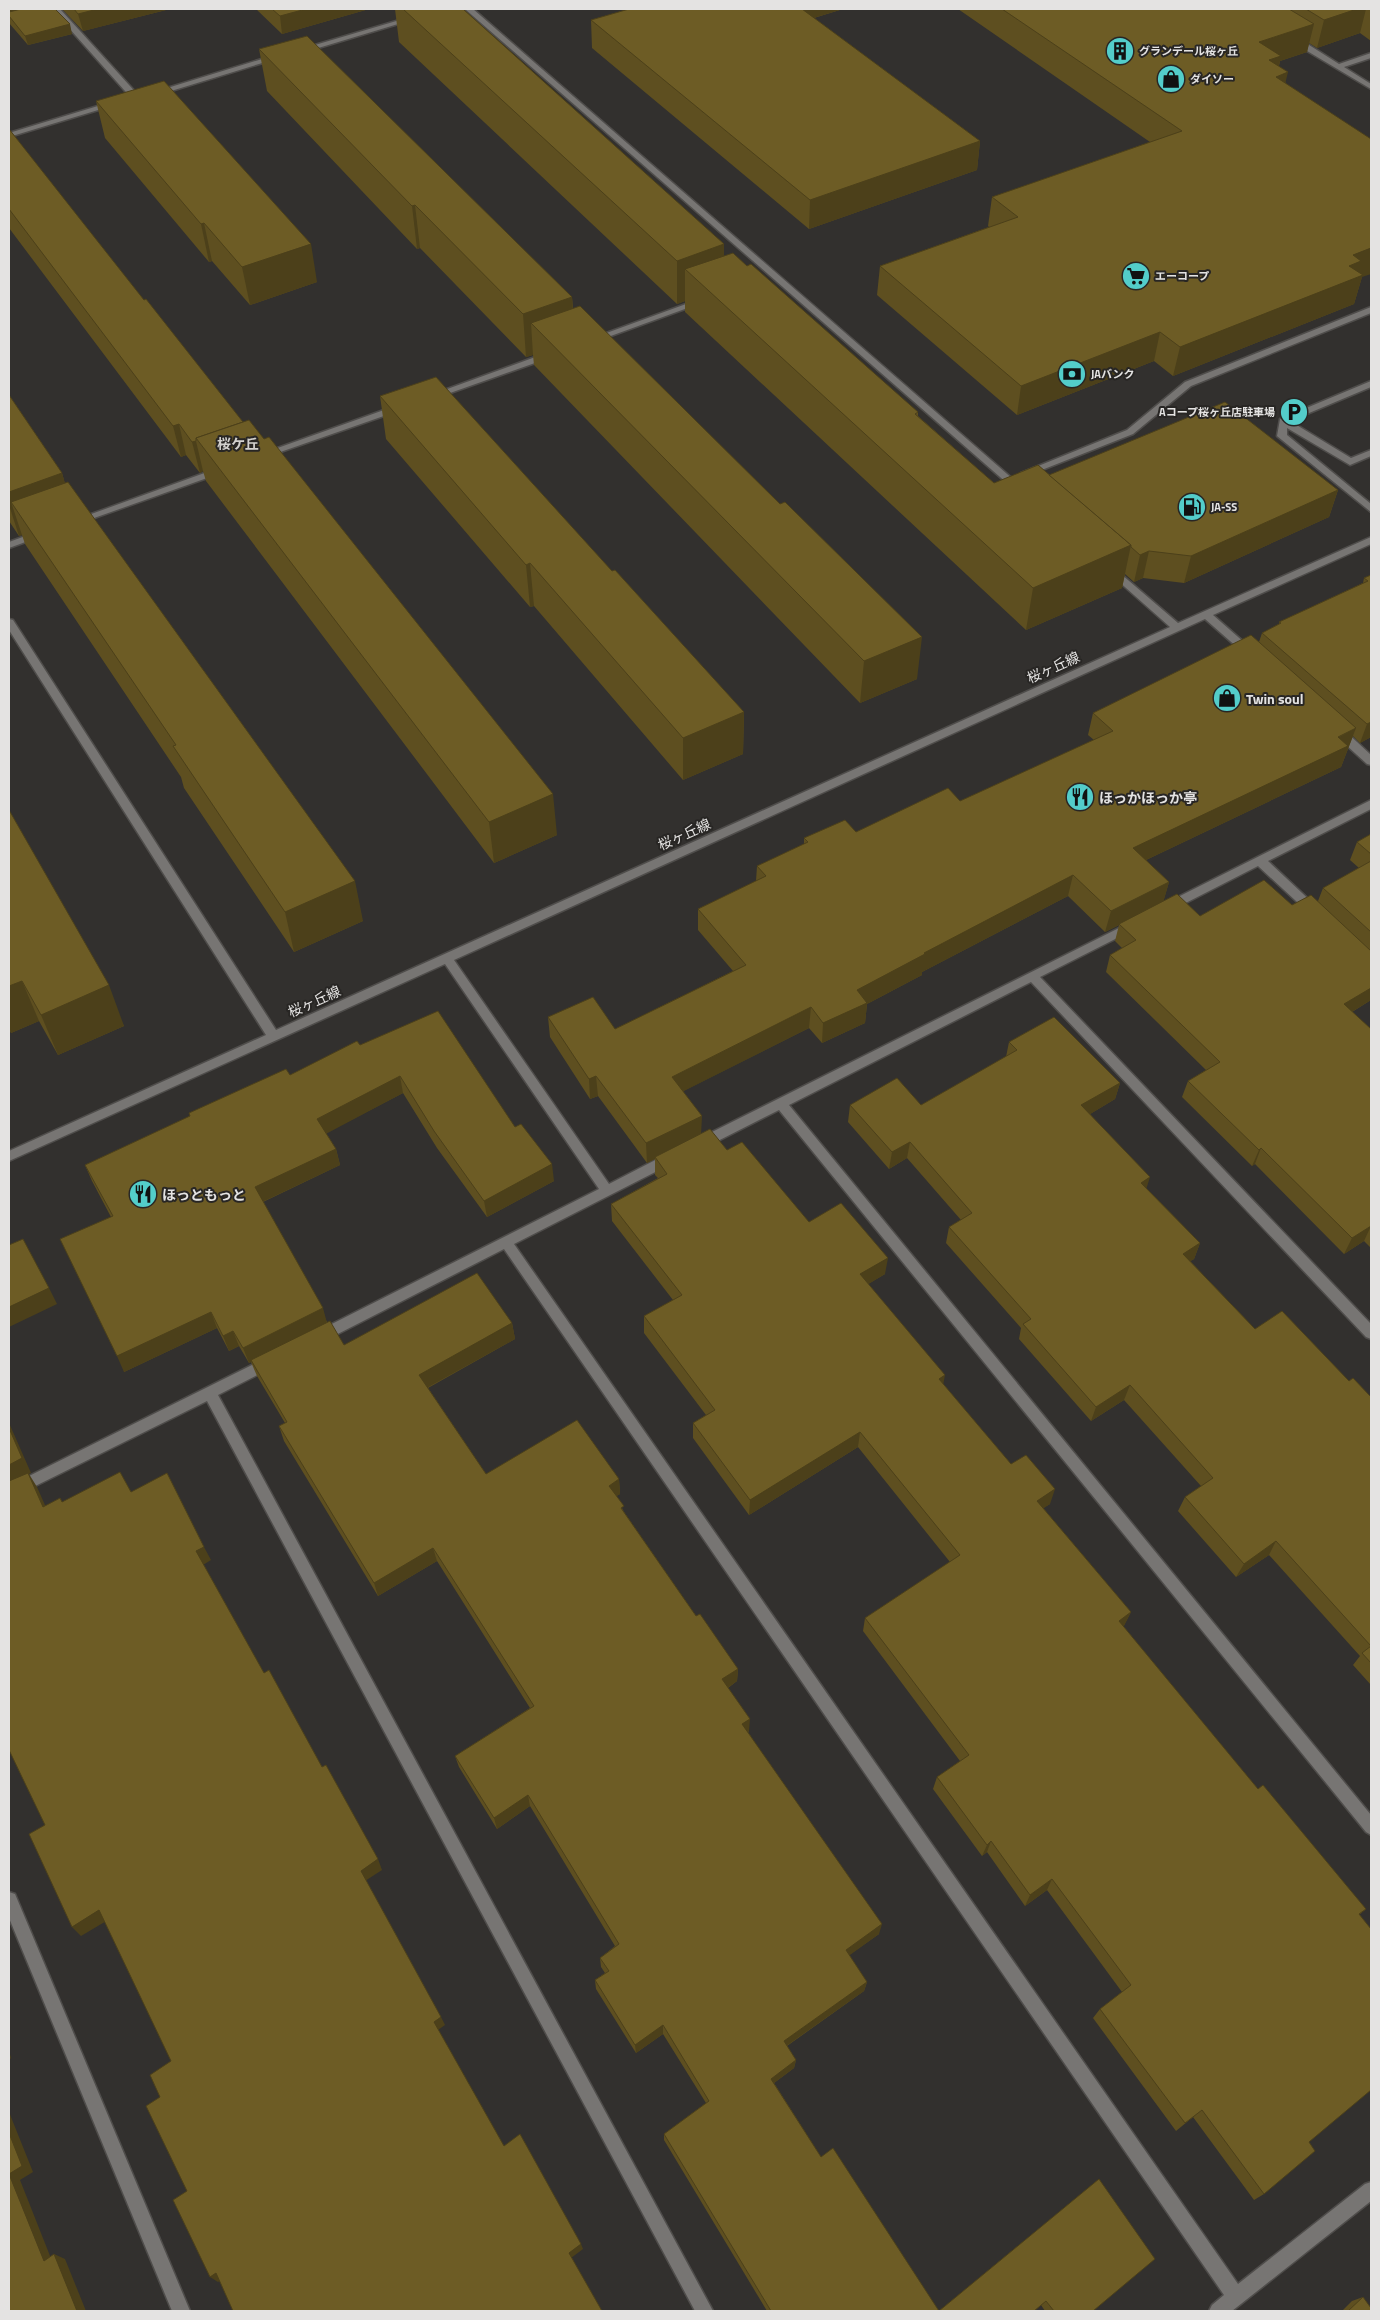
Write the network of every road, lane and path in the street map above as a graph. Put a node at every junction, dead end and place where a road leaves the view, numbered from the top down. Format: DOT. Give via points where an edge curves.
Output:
graph roads {
  1 [pos="56,9"];
  2 [pos="444,9"];
  3 [pos="469,9"];
  4 [pos="1287,35"];
  5 [pos="1371,55"];
  6 [pos="1338,67"];
  7 [pos="1371,87"];
  8 [pos="136,98"];
  9 [pos="9,135"];
  10 [pos="774,275"];
  11 [pos="761,281"];
  12 [pos="714,297"];
  13 [pos="1371,310"];
  14 [pos="582,344"];
  15 [pos="554,353"];
  16 [pos="1371,384"];
  17 [pos="423,400"];
  18 [pos="404,406"];
  19 [pos="1283,421"];
  20 [pos="1371,453"];
  21 [pos="253,459"];
  22 [pos="234,466"];
  23 [pos="1008,480"];
  24 [pos="1030,499"];
  25 [pos="1371,509"];
  26 [pos="65,525"];
  27 [pos="46,532"];
  28 [pos="1371,540"];
  29 [pos="9,545"];
  30 [pos="1102,562"];
  31 [pos="1206,614"];
  32 [pos="9,622"];
  33 [pos="1177,628"];
  34 [pos="1257,659"];
  35 [pos="1328,723"];
  36 [pos="1371,761"];
  37 [pos="1371,804"];
  38 [pos="1260,861"];
  39 [pos="1322,919"];
  40 [pos="446,958"];
  41 [pos="1032,976"];
  42 [pos="273,1036"];
  43 [pos="780,1103"];
  44 [pos="9,1156"];
  45 [pos="607,1191"];
  46 [pos="506,1242"];
  47 [pos="1371,1333"];
  48 [pos="305,1344"];
  49 [pos="279,1357"];
  50 [pos="209,1392"];
  51 [pos="9,1494"];
  52 [pos="1371,1827"];
  53 [pos="9,1900"];
  54 [pos="12,1919"];
  55 [pos="1371,2190"];
  56 [pos="1236,2297"];
  57 [pos="181,2311"];
  58 [pos="704,2311"];
  59 [pos="1218,2311"];
  1 -- 8 [label="street"];
  2 -- 8 [label="street"];
  3 -- 10 [label="street"];
  4 -- 6 [label="street"];
  5 -- 6 [label="street"];
  6 -- 7 [label="street"];
  8 -- 9 [label="street"];
  10 -- 11 [label="street"];
  10 -- 23 [label="street"];
  12 -- 14 [label="street"];
  13 -- 23 [label="street" via="1188,384 1130,432"];
  15 -- 17 [label="street"];
  16 -- 19 [label="street"];
  18 -- 21 [label="street"];
  19 -- 20 [label="street" via="1350,462"];
  19 -- 25 [label="street" via="1282,436"];
  22 -- 26 [label="street"];
  23 -- 24 [label="street"];
  27 -- 29 [label="street"];
  28 -- 31 [label="street, 桜ヶ丘線"];
  30 -- 33 [label="street"];
  31 -- 33 [label="street, 桜ヶ丘線"];
  31 -- 34 [label="street"];
  32 -- 42 [label="street"];
  33 -- 40 [label="street, 桜ヶ丘線"];
  35 -- 36 [label="street"];
  37 -- 38 [label="street"];
  38 -- 39 [label="street"];
  38 -- 41 [label="street"];
  40 -- 42 [label="street, 桜ヶ丘線"];
  40 -- 45 [label="street"];
  41 -- 43 [label="street"];
  41 -- 47 [label="street"];
  42 -- 44 [label="street, 桜ヶ丘線"];
  43 -- 45 [label="street"];
  43 -- 52 [label="street"];
  45 -- 46 [label="street"];
  46 -- 48 [label="street"];
  46 -- 56 [label="street"];
  49 -- 50 [label="street"];
  50 -- 51 [label="street"];
  50 -- 58 [label="street"];
  53 -- 54 [label="street"];
  54 -- 57 [label="street"];
  55 -- 56 [label="street"];
  56 -- 59 [label="street"];
}
